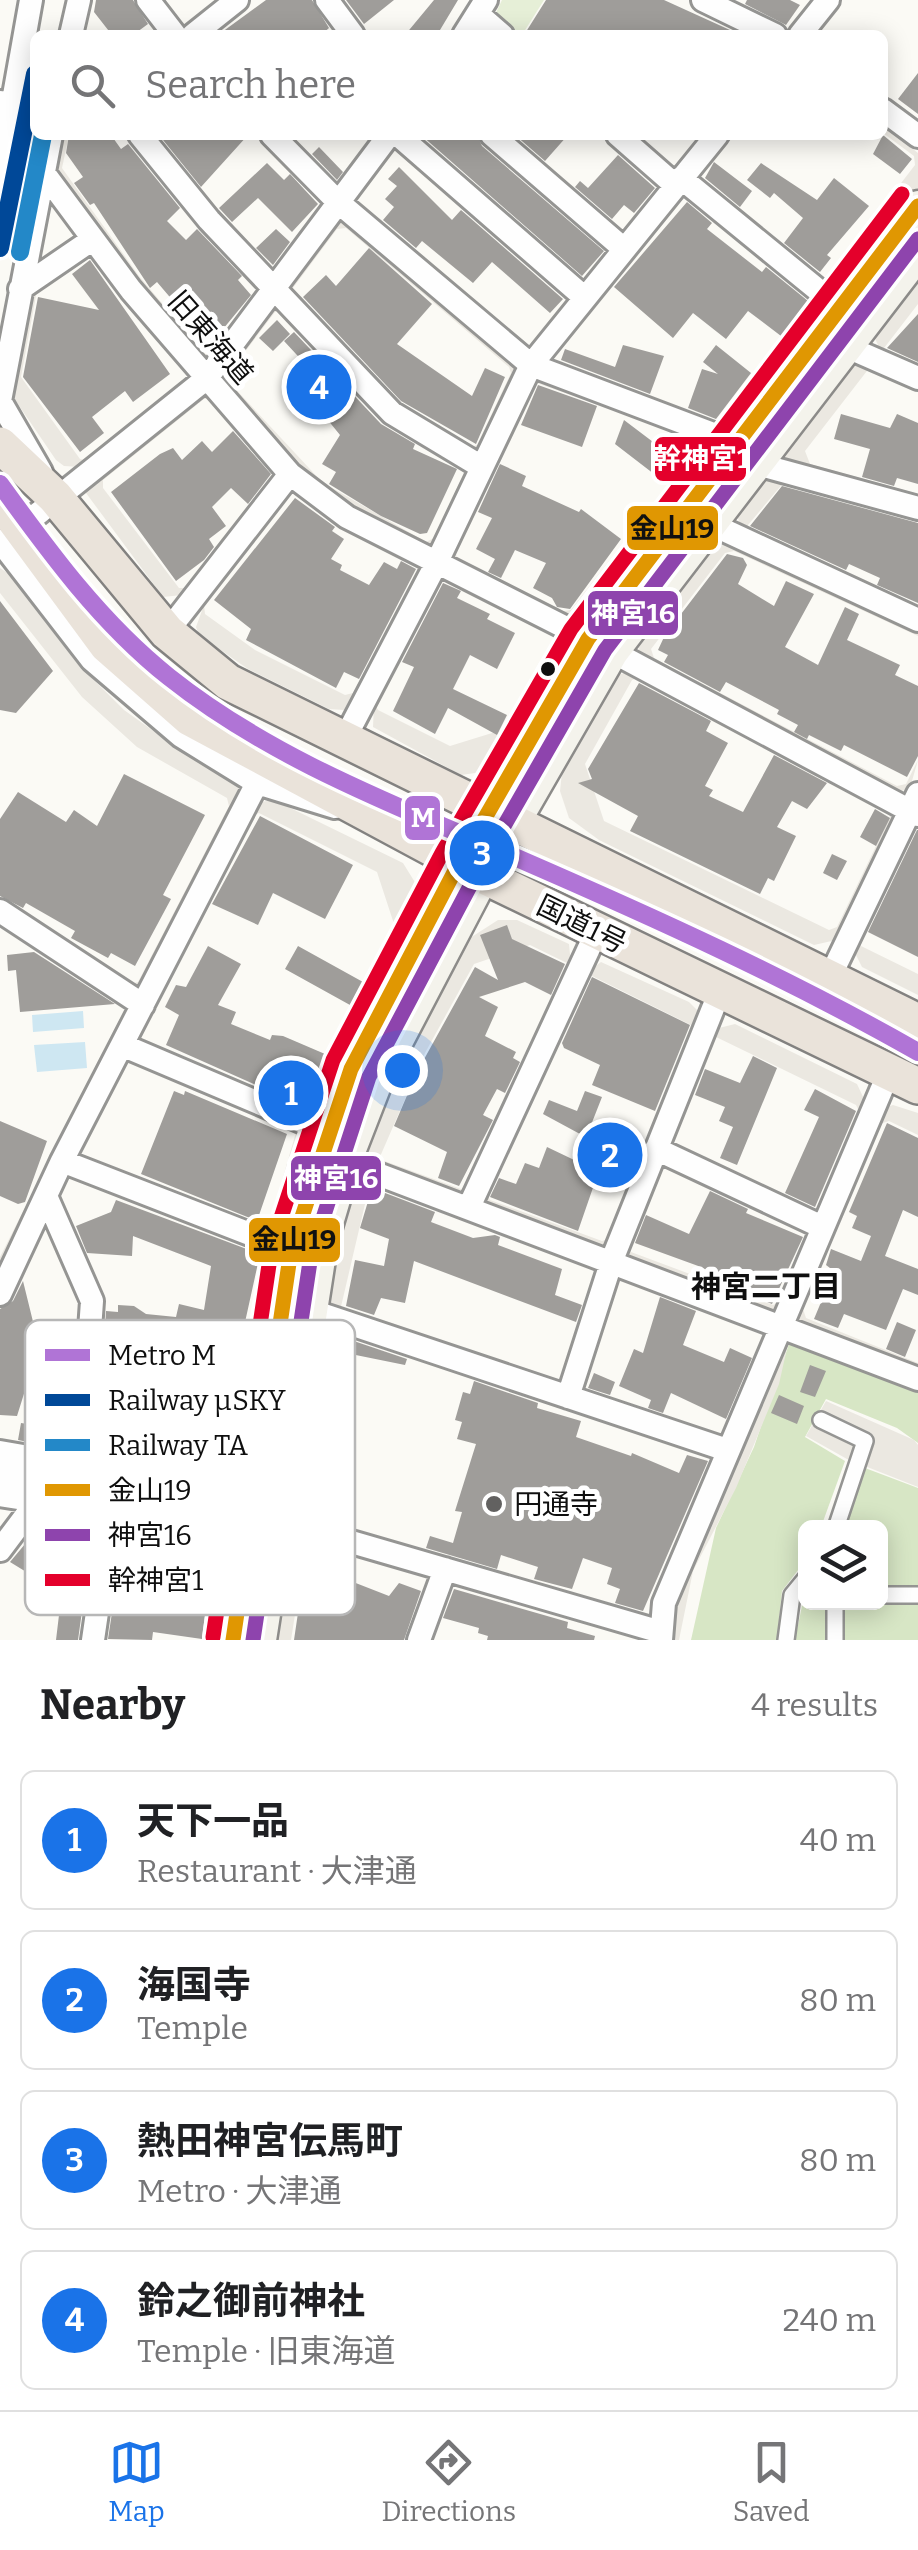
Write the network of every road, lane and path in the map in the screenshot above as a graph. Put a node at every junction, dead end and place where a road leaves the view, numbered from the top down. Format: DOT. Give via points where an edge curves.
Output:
graph roads {
  1 [pos="31,0"];
  2 [pos="79,0"];
  3 [pos="148,0"];
  4 [pos="237,0"];
  5 [pos="327,0"];
  6 [pos="702,0"];
  7 [pos="828,0"];
  8 [pos="482,8"];
  9 [pos="72,30"];
  10 [pos="171,30"];
  11 [pos="200,30"];
  12 [pos="349,30"];
  13 [pos="467,30"];
  14 [pos="498,30"];
  15 [pos="765,30"];
  16 [pos="804,30"];
  17 [pos="6,110"];
  18 [pos="888,114"];
  19 [pos="918,136"];
  20 [pos="50,140"];
  21 [pos="144,140"];
  22 [pos="277,140"];
  23 [pos="385,140"];
  24 [pos="404,140"];
  25 [pos="498,140"];
  26 [pos="625,140"];
  27 [pos="713,140"];
  28 [pos="44,173"];
  29 [pos="0,174"];
  30 [pos="678,181"];
  31 [pos="338,202"];
  32 [pos="918,206"];
  33 [pos="93,240"];
  34 [pos="624,249"];
  35 [pos="918,255"];
  36 [pos="274,286"];
  37 [pos="20,289"];
  38 [pos="585,298"];
  39 [pos="840,308"];
  40 [pos="847,347"];
  41 [pos="532,365"];
  42 [pos="207,378"];
  43 [pos="918,378"];
  44 [pos="0,401"];
  45 [pos="0,445"];
  46 [pos="747,454"];
  47 [pos="480,466"];
  48 [pos="290,474"];
  49 [pos="55,496"];
  50 [pos="918,508"];
  51 [pos="711,524"];
  52 [pos="4,531"];
  53 [pos="436,564"];
  54 [pos="918,620"];
  55 [pos="166,632"];
  56 [pos="600,646"];
  57 [pos="343,742"];
  58 [pos="257,783"];
  59 [pos="915,807"];
  60 [pos="363,812"];
  61 [pos="501,820"];
  62 [pos="472,870"];
  63 [pos="0,911"];
  64 [pos="597,931"];
  65 [pos="829,979"];
  66 [pos="720,991"];
  67 [pos="143,1005"];
  68 [pos="918,1022"];
  69 [pos="122,1046"];
  70 [pos="903,1079"];
  71 [pos="327,1132"];
  72 [pos="656,1149"];
  73 [pos="62,1161"];
  74 [pos="346,1162"];
  75 [pos="46,1196"];
  76 [pos="469,1208"];
  77 [pos="820,1226"];
  78 [pos="291,1250"];
  79 [pos="612,1260"];
  80 [pos="0,1294"];
  81 [pos="309,1310"];
  82 [pos="91,1320"];
  83 [pos="284,1320"];
  84 [pos="307,1320"];
  85 [pos="339,1320"];
  86 [pos="780,1324"];
  87 [pos="355,1325"];
  88 [pos="918,1379"];
  89 [pos="568,1397"];
  90 [pos="821,1420"];
  91 [pos="726,1450"];
  92 [pos="0,1452"];
  93 [pos="25,1456"];
  94 [pos="0,1474"];
  95 [pos="25,1479"];
  96 [pos="0,1495"];
  97 [pos="25,1499"];
  98 [pos="25,1517"];
  99 [pos="839,1520"];
  100 [pos="355,1546"];
  101 [pos="0,1550"];
  102 [pos="445,1570"];
  103 [pos="798,1588"];
  104 [pos="888,1595"];
  105 [pos="918,1595"];
  106 [pos="835,1610"];
  107 [pos="97,1615"];
  108 [pos="240,1615"];
  109 [pos="262,1615"];
  110 [pos="661,1636"];
  111 [pos="93,1640"];
  112 [pos="233,1640"];
  113 [pos="261,1640"];
  114 [pos="419,1640"];
  115 [pos="786,1640"];
  116 [pos="834,1640"];
  1 -- 17 [label="street"];
  2 -- 9 [label="street"];
  3 -- 10 [label="street"];
  4 -- 11 [label="street"];
  5 -- 12 [label="street"];
  6 -- 15 [label="street"];
  7 -- 16 [label="street"];
  8 -- 13 [label="street"];
  8 -- 14 [label="street"];
  17 -- 28 [label="street, 旧東海道"];
  17 -- 29 [label="street"];
  18 -- 19 [label="street"];
  20 -- 28 [label="street"];
  21 -- 36 [label="street"];
  22 -- 31 [label="street"];
  23 -- 31 [label="street"];
  24 -- 38 [label="street"];
  25 -- 34 [label="street"];
  26 -- 30 [label="street"];
  27 -- 30 [label="street"];
  28 -- 33 [label="street, 旧東海道"];
  28 -- 37 [label="street"];
  30 -- 34 [label="street"];
  30 -- 39 [label="street"];
  31 -- 36 [label="street"];
  31 -- 41 [label="street"];
  32 -- 39 [label="main road"];
  33 -- 37 [label="street"];
  33 -- 42 [label="street, 旧東海道"];
  34 -- 38 [label="street"];
  35 -- 40 [label="main road"];
  36 -- 42 [label="street"];
  36 -- 47 [label="street" via="392,412"];
  37 -- 44 [label="street"];
  38 -- 41 [label="street"];
  39 -- 46 [label="main road"];
  40 -- 43 [label="street"];
  40 -- 46 [label="main road"];
  41 -- 46 [label="street"];
  41 -- 47 [label="street"];
  42 -- 48 [label="street, 旧東海道"];
  42 -- 49 [label="street"];
  44 -- 49 [label="street"];
  45 -- 49 [label="highway"];
  46 -- 50 [label="street"];
  46 -- 51 [label="main road"];
  46 -- 56 [label="main road"];
  47 -- 53 [label="street"];
  48 -- 53 [label="street, 旧東海道" via="347,517"];
  48 -- 55 [label="street"];
  49 -- 52 [label="street"];
  49 -- 55 [label="highway"];
  51 -- 54 [label="street"];
  51 -- 56 [label="main road"];
  52 -- 58 [label="street" via="92,660 181,736"];
  52 -- 60 [label="highway, 国道1号" via="152,688 205,727"];
  53 -- 56 [label="street, 旧東海道"];
  53 -- 57 [label="street"];
  55 -- 57 [label="highway" via="228,682"];
  56 -- 59 [label="street, 旧東海道"];
  56 -- 61 [label="main road"];
  57 -- 61 [label="highway"];
  58 -- 60 [label="street"];
  58 -- 67 [label="street"];
  59 -- 65 [label="street"];
  60 -- 62 [label="highway, 国道1号"];
  61 -- 62 [label="main road"];
  61 -- 65 [label="highway"];
  62 -- 64 [label="highway, 国道1号"];
  62 -- 71 [label="main road" via="351,1070"];
  62 -- 74 [label="main road"];
  63 -- 67 [label="street"];
  64 -- 66 [label="highway, 国道1号"];
  64 -- 76 [label="street"];
  65 -- 68 [label="highway"];
  66 -- 70 [label="highway, 国道1号"];
  66 -- 72 [label="street"];
  67 -- 69 [label="street"];
  69 -- 71 [label="street"];
  69 -- 73 [label="street"];
  70 -- 77 [label="street"];
  71 -- 78 [label="main road"];
  72 -- 77 [label="street"];
  72 -- 79 [label="street"];
  73 -- 75 [label="street"];
  73 -- 78 [label="street"];
  74 -- 76 [label="street"];
  74 -- 81 [label="main road"];
  75 -- 80 [label="street"];
  75 -- 82 [label="street" via="92,1301"];
  76 -- 79 [label="street"];
  77 -- 86 [label="street"];
  78 -- 83 [label="main road"];
  79 -- 86 [label="street"];
  79 -- 89 [label="street"];
  81 -- 84 [label="main road"];
  81 -- 85 [label="street"];
  86 -- 88 [label="street"];
  86 -- 91 [label="street"];
  87 -- 89 [label="street"];
  89 -- 91 [label="street"];
  90 -- 99 [label="street" via="864,1441"];
  91 -- 110 [label="street" via="664,1603"];
  92 -- 93 [label="street"];
  94 -- 95 [label="street"];
  96 -- 97 [label="street"];
  98 -- 101 [label="street"];
  100 -- 102 [label="street"];
  102 -- 110 [label="street"];
  102 -- 114 [label="street"];
  103 -- 115 [label="street"];
  104 -- 105 [label="street"];
  106 -- 116 [label="street"];
  107 -- 111 [label="street"];
  108 -- 112 [label="main road"];
  109 -- 113 [label="main road"];
}
